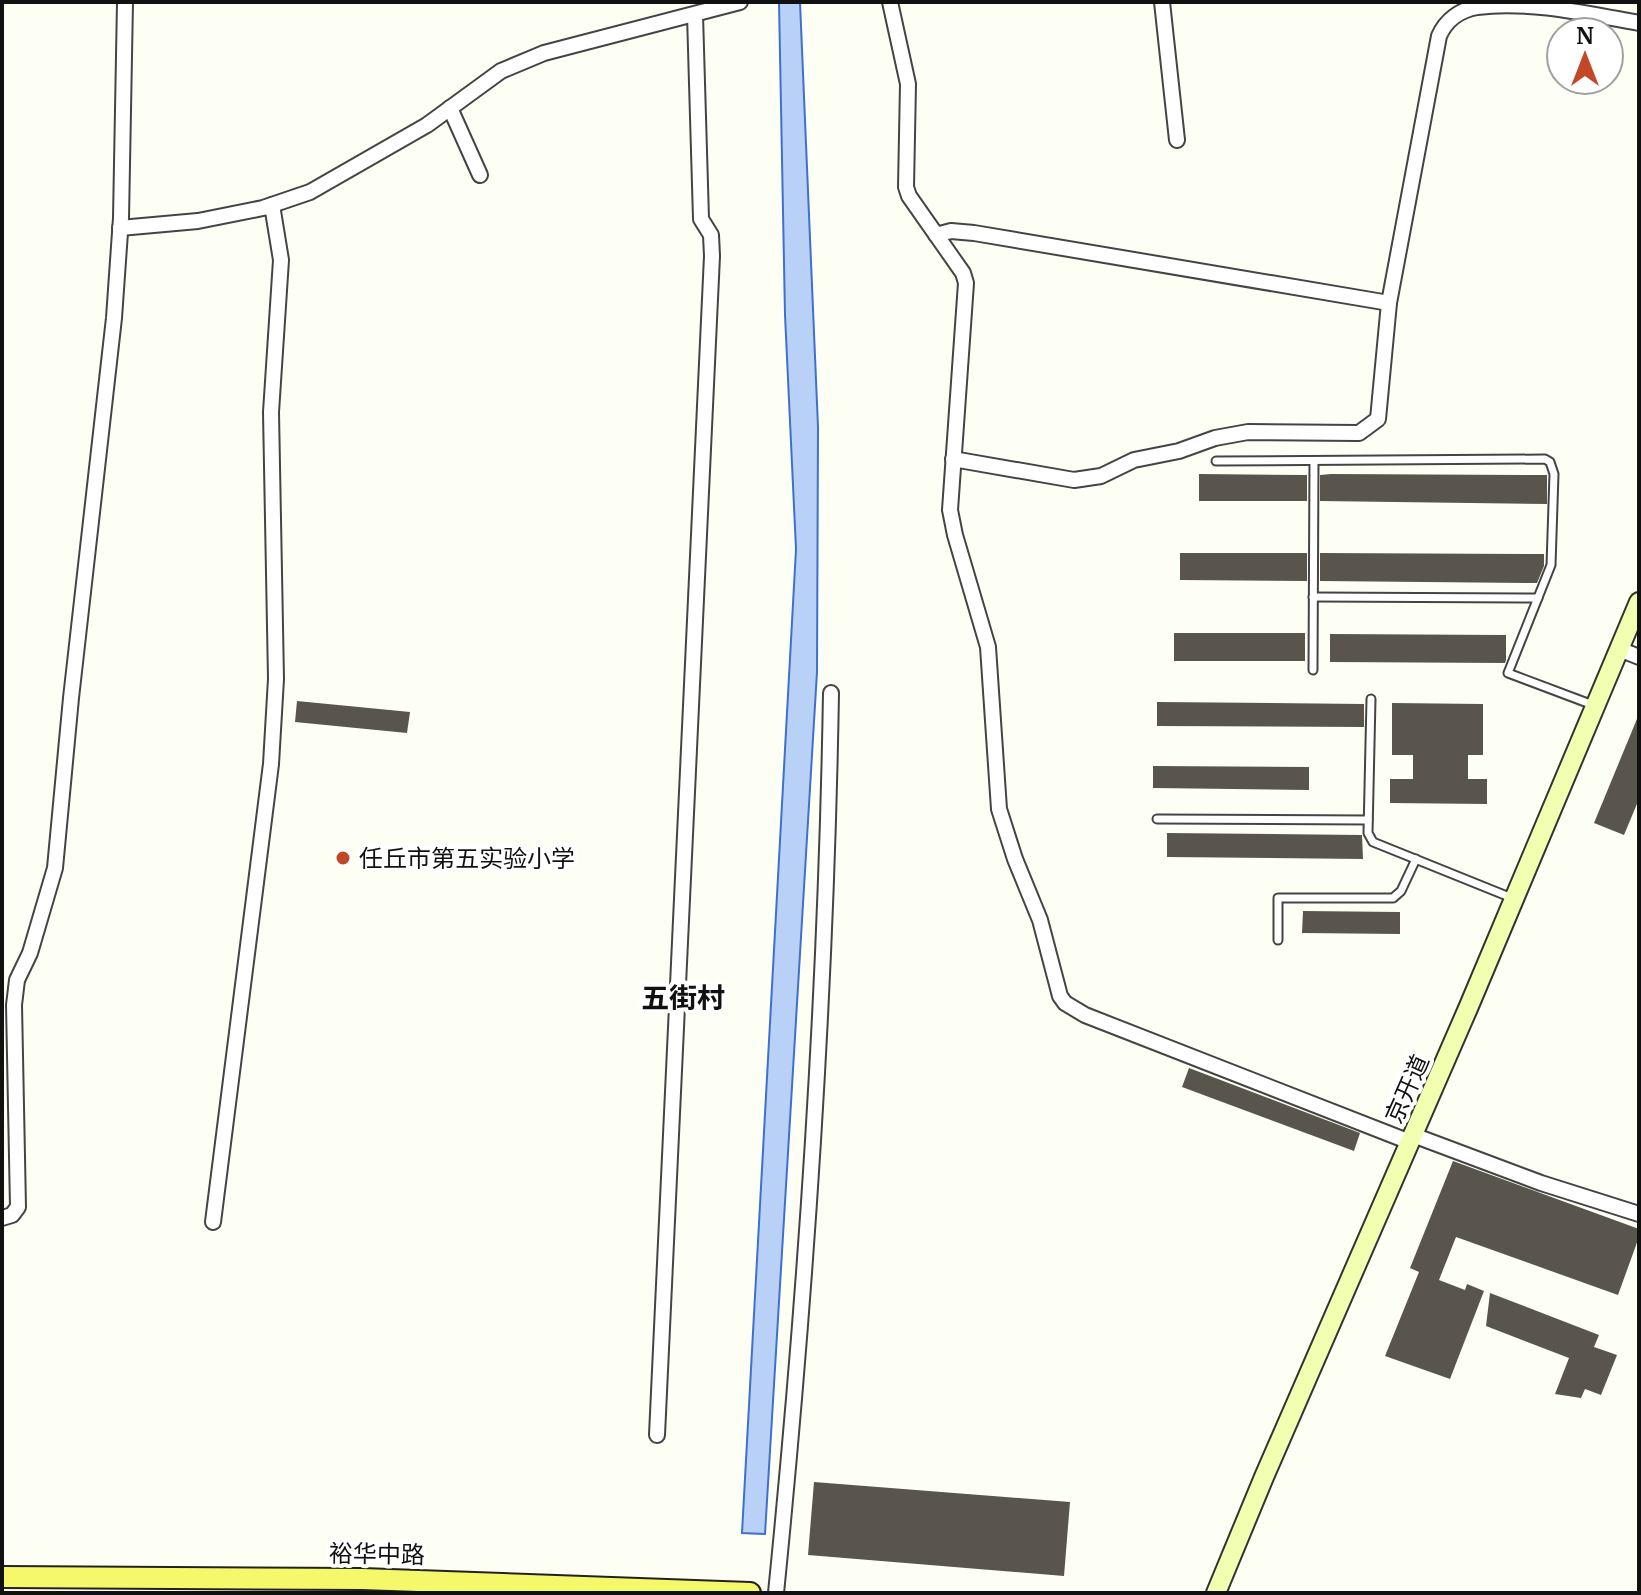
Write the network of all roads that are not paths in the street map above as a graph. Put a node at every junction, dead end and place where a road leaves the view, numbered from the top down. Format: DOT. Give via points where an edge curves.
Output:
graph roads {
  1 [pos="125,2"];
  2 [pos="740,2"];
  3 [pos="890,2"];
  4 [pos="1162,2"];
  5 [pos="1557,5"];
  6 [pos="695,15"];
  7 [pos="1639,23"];
  8 [pos="450,108"];
  9 [pos="1177,140"];
  10 [pos="480,175"];
  11 [pos="272,205"];
  12 [pos="120,228"];
  13 [pos="936,235"];
  14 [pos="1389,303"];
  15 [pos="953,459"];
  16 [pos="1216,461"];
  17 [pos="1314,461"];
  18 [pos="1313,597"];
  19 [pos="1538,598"];
  20 [pos="1639,602"];
  21 [pos="1619,649"];
  22 [pos="1639,657"];
  23 [pos="1313,670"];
  24 [pos="831,693"];
  25 [pos="1371,699"];
  26 [pos="1595,706"];
  27 [pos="1157,819"];
  28 [pos="1368,820"];
  29 [pos="1416,859"];
  30 [pos="1514,899"];
  31 [pos="1278,940"];
  32 [pos="1412,1139"];
  33 [pos="1639,1214"];
  34 [pos="2,1218"];
  35 [pos="213,1222"];
  36 [pos="657,1435"];
  37 [pos="2,1577"];
  38 [pos="750,1593"];
  39 [pos="776,1593"];
  40 [pos="1216,1593"];
  1 -- 12 [label="street"];
  2 -- 6 [label="street"];
  3 -- 13 [label="street" via="908,84 906,187"];
  4 -- 9 [label="street"];
  5 -- 7 [label="street"];
  5 -- 14 [label="street" via="1476,7 1444,24"];
  6 -- 8 [label="street" via="544,53 501,71"];
  6 -- 36 [label="street" via="701,219 711,235 712,256"];
  8 -- 10 [label="street"];
  8 -- 11 [label="street" via="310,192"];
  11 -- 12 [label="street" via="198,221"];
  11 -- 35 [label="street" via="281,260 271,412 276,679 271,764"];
  12 -- 34 [label="street" via="55,868 17,980 14,1005 18,1207"];
  13 -- 14 [label="street" via="974,233"];
  13 -- 15 [label="street" via="966,283"];
  14 -- 15 [label="street" via="1378,419 1359,433 1237,434 1074,480"];
  15 -- 32 [label="street" via="950,510 988,647 999,809 1040,920 1060,996 1085,1015"];
  16 -- 17 [label="lane"];
  17 -- 18 [label="lane"];
  17 -- 19 [label="lane" via="1550,462 1553,549"];
  18 -- 19 [label="lane"];
  18 -- 23 [label="lane"];
  19 -- 26 [label="lane" via="1508,673"];
  20 -- 21 [label="main road, 京开道"];
  21 -- 22 [label="street"];
  21 -- 26 [label="main road, 京开道"];
  24 -- 39 [label="street" via="812,1151"];
  25 -- 28 [label="lane"];
  26 -- 30 [label="main road, 京开道"];
  27 -- 28 [label="lane"];
  28 -- 29 [label="lane" via="1373,842"];
  29 -- 30 [label="lane"];
  29 -- 31 [label="lane" via="1393,898 1278,898"];
  30 -- 32 [label="main road, 京开道"];
  32 -- 33 [label="street"];
  32 -- 40 [label="main road, 京开道"];
  37 -- 38 [label="main road, 裕华中路" via="362,1579"];
}
